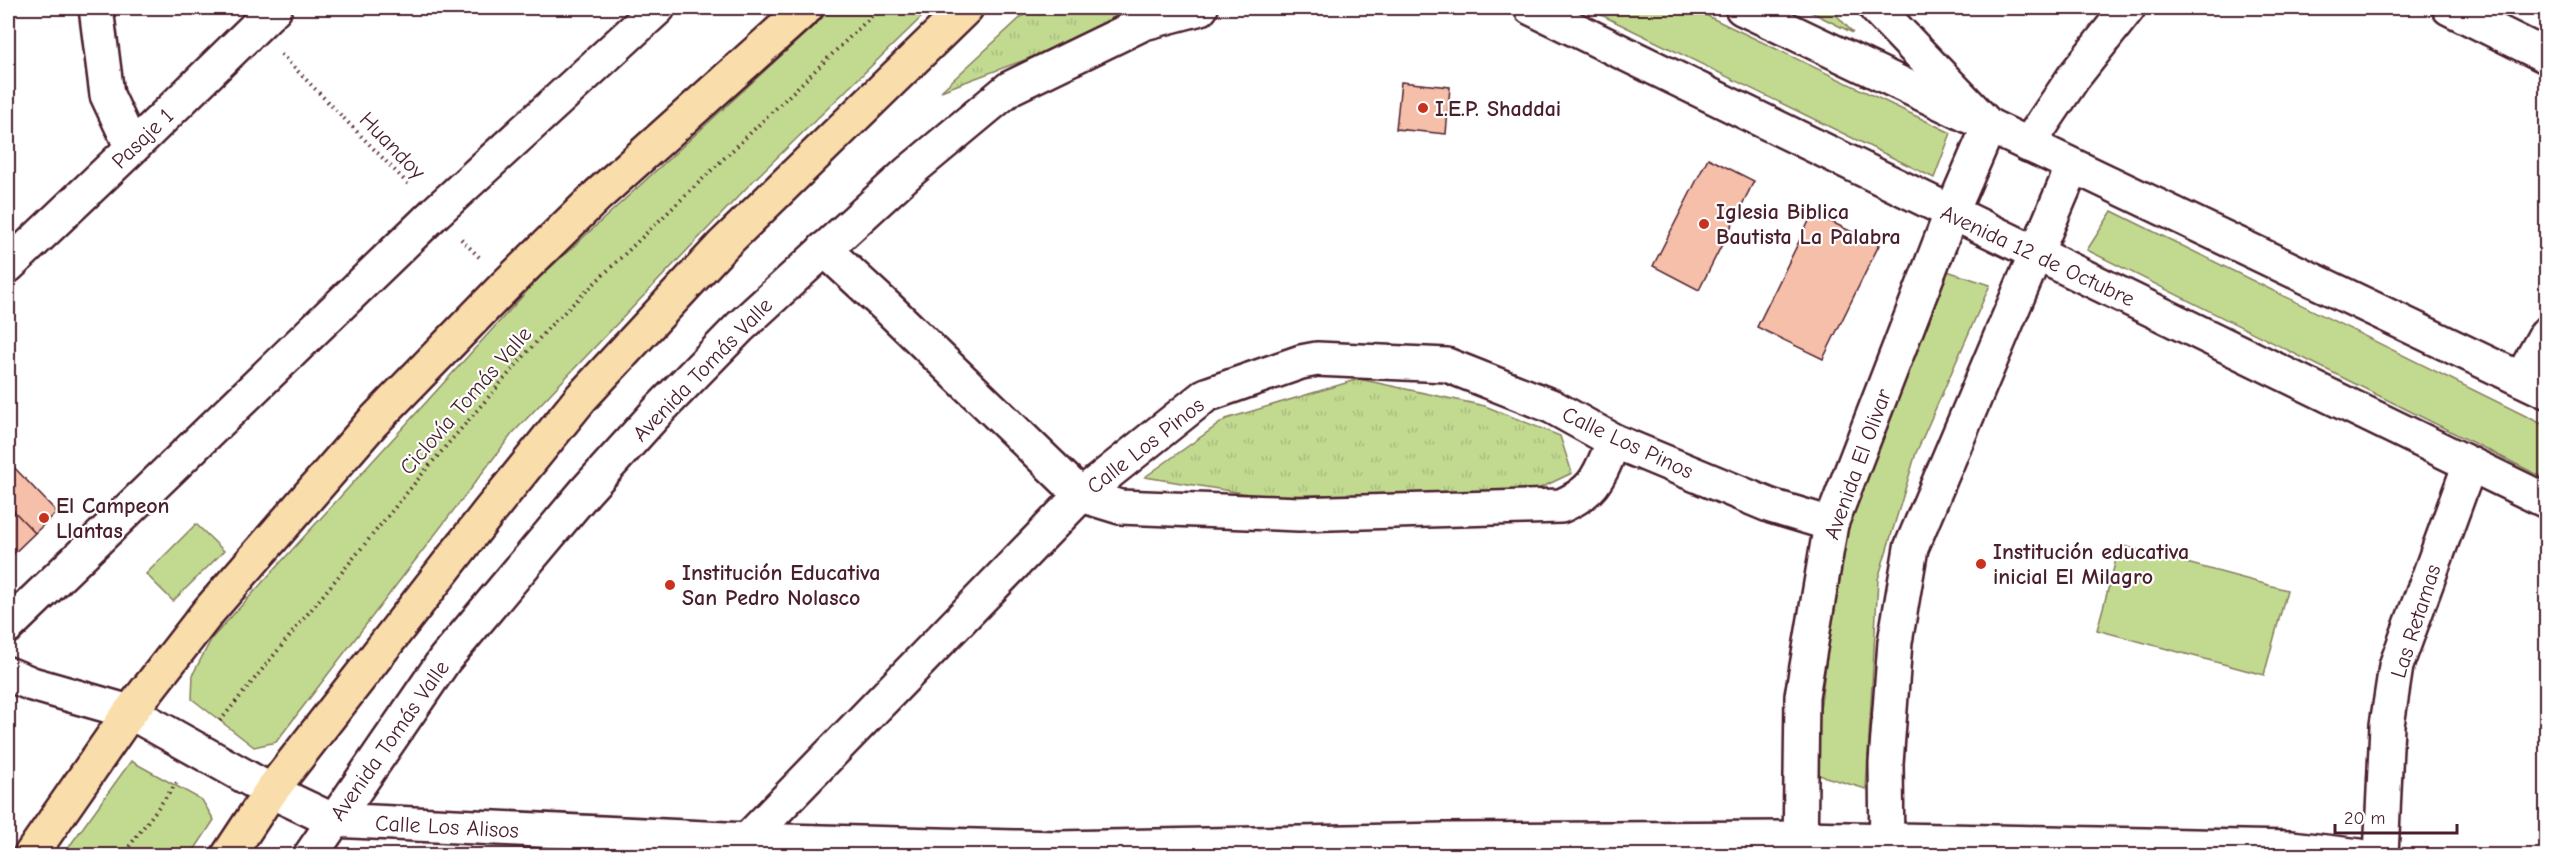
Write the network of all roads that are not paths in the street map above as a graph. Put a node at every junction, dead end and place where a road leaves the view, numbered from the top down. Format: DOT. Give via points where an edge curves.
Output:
graph roads {
  1 [pos="96,8"];
  2 [pos="658,8"];
  3 [pos="806,8"];
  4 [pos="966,8"];
  5 [pos="1201,8"];
  6 [pos="1531,8"];
  7 [pos="1742,8"];
  8 [pos="1876,8"];
  9 [pos="2128,8"];
  10 [pos="2449,8"];
  11 [pos="261,14"];
  12 [pos="2547,56"];
  13 [pos="1989,126"];
  14 [pos="2028,145"];
  15 [pos="132,148"];
  16 [pos="2073,166"];
  17 [pos="1951,214"];
  18 [pos="824,249"];
  19 [pos="2035,252"];
  20 [pos="8,266"];
  21 [pos="2547,334"];
  22 [pos="2534,385"];
  23 [pos="1614,441"];
  24 [pos="2469,464"];
  25 [pos="1081,495"];
  26 [pos="2547,501"];
  27 [pos="1831,524"];
  28 [pos="8,626"];
  29 [pos="8,674"];
  30 [pos="130,712"];
  31 [pos="271,791"];
  32 [pos="332,820"];
  33 [pos="747,840"];
  34 [pos="1800,847"];
  35 [pos="1887,847"];
  36 [pos="1443,848"];
  37 [pos="1059,852"];
  38 [pos="30,855"];
  39 [pos="228,855"];
  40 [pos="310,855"];
  41 [pos="2360,855"];
  42 [pos="2381,855"];
  1 -- 15 [label="street" via="107,94"];
  2 -- 28 [label="street" via="436,212"];
  3 -- 30 [label="main road" via="598,195 372,423 208,612"];
  4 -- 31 [label="main road" via="723,245 581,398"];
  5 -- 18 [label="street, Avenida Tomás Valle" via="1144,23 1010,88"];
  6 -- 17 [label="street, Avenida 12 de Octubre"];
  7 -- 13 [label="street"];
  8 -- 13 [label="street"];
  9 -- 14 [label="street" via="2073,78"];
  10 -- 12 [label="street"];
  11 -- 15 [label="street, Pasaje 1"];
  13 -- 14 [label="street"];
  13 -- 17 [label="street, Avenida El Olivar"];
  14 -- 16 [label="street"];
  15 -- 20 [label="street, Pasaje 1"];
  16 -- 19 [label="street"];
  16 -- 22 [label="street"];
  17 -- 19 [label="street, Avenida 12 de Octubre"];
  17 -- 27 [label="street, Avenida El Olivar"];
  18 -- 25 [label="street"];
  18 -- 32 [label="street, Avenida Tomás Valle" via="740,327 585,492 445,659"];
  19 -- 24 [label="street, Avenida 12 de Octubre"];
  19 -- 35 [label="street" via="1911,548 1895,642 1886,763"];
  21 -- 22 [label="street"];
  23 -- 25 [label="street" via="1596,481 1580,497 1561,506 1299,514 1120,507"];
  23 -- 25 [label="street, Calle Los Pinos" via="1551,406 1447,365 1317,359 1206,395"];
  23 -- 27 [label="street, Calle Los Pinos" via="1771,506"];
  24 -- 26 [label="street, Avenida 12 de Octubre"];
  24 -- 42 [label="street, Las Retamas" via="2396,666 2387,725"];
  25 -- 33 [label="street, Calle Los Pinos"];
  27 -- 34 [label="street, Avenida El Olivar" via="1802,696"];
  29 -- 30 [label="street, Calle Los Alisos"];
  30 -- 31 [label="street, Calle Los Alisos"];
  30 -- 38 [label="main road"];
  31 -- 32 [label="street, Calle Los Alisos"];
  31 -- 39 [label="main road"];
  32 -- 33 [label="street, Calle Los Alisos"];
  32 -- 40 [label="street, Avenida Tomás Valle"];
  33 -- 37 [label="street, Calle Los Alisos"];
  34 -- 35 [label="street, Calle Los Alisos"];
  34 -- 36 [label="street, Calle Los Alisos"];
  35 -- 41 [label="street, Calle Los Alisos" via="2291,848"];
  36 -- 37 [label="street, Calle Los Alisos"];
}
